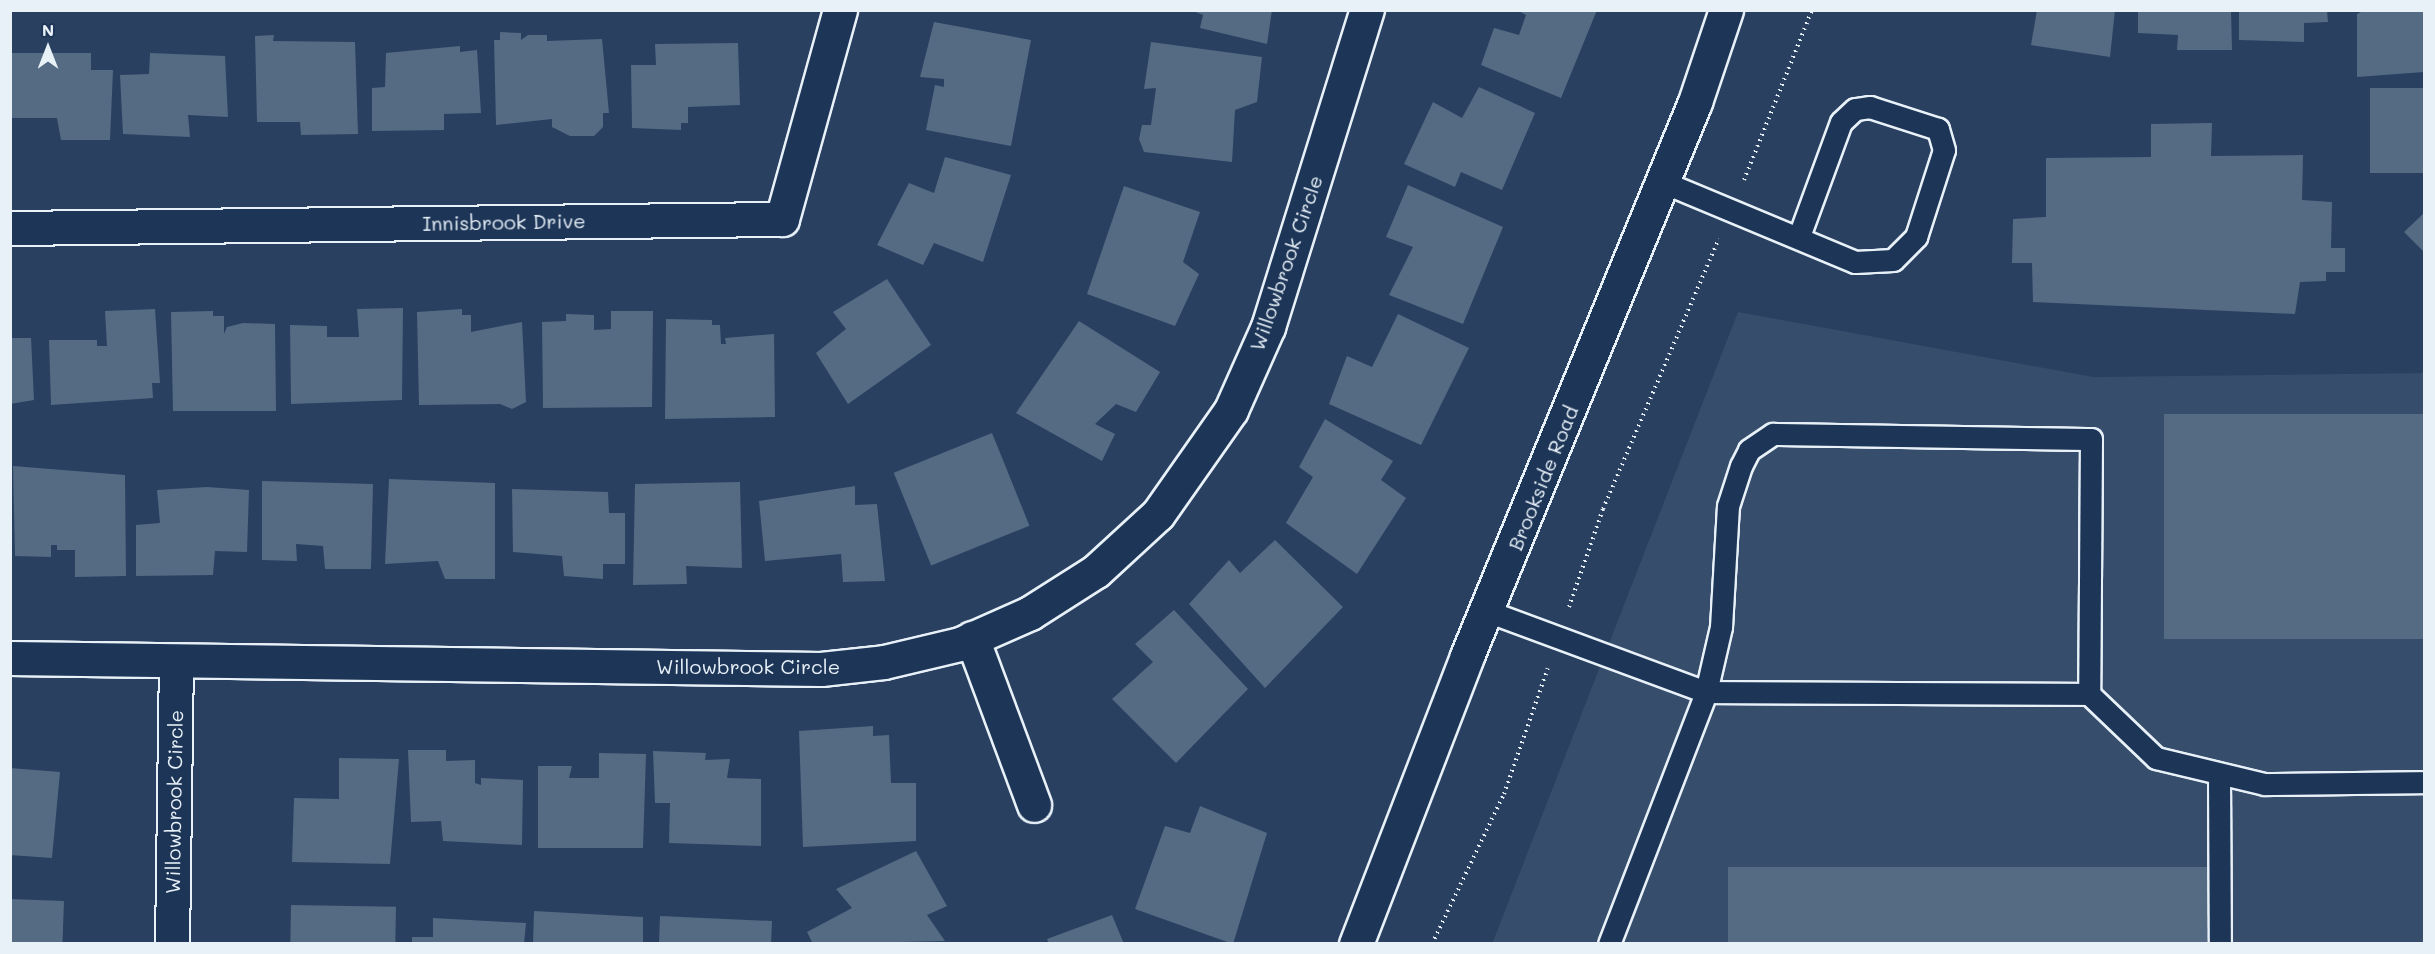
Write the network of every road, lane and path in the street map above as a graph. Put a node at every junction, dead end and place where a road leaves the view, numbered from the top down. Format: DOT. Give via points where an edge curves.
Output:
graph roads {
  1 [pos="840,10"];
  2 [pos="1367,10"];
  3 [pos="1726,10"];
  4 [pos="1812,10"];
  5 [pos="1663,182"];
  6 [pos="1732,208"];
  7 [pos="10,228"];
  8 [pos="1799,236"];
  9 [pos="1487,611"];
  10 [pos="972,638"];
  11 [pos="1558,638"];
  12 [pos="10,658"];
  13 [pos="176,661"];
  14 [pos="1706,692"];
  15 [pos="2089,693"];
  16 [pos="2218,775"];
  17 [pos="2424,782"];
  18 [pos="1034,805"];
  19 [pos="172,944"];
  20 [pos="1356,944"];
  21 [pos="1432,944"];
  22 [pos="1609,944"];
  23 [pos="2220,944"];
  1 -- 7 [label="street, Innisbrook Drive" via="782,219"];
  2 -- 10 [label="street, Willowbrook Circle" via="1268,327 1232,410 1202,458 1158,514 1096,571 1030,613"];
  3 -- 5 [label="street, Brookside Road"];
  4 -- 6 [label="path"];
  5 -- 6 [label="lane"];
  5 -- 9 [label="street, Brookside Road"];
  6 -- 8 [label="lane"];
  6 -- 11 [label="path" via="1603,509"];
  8 -- 8 [label="lane" via="1855,262 1893,260 1905,253 1916,237 1944,150 1938,129 1870,107 1855,109 1840,122"];
  9 -- 11 [label="lane"];
  9 -- 20 [label="street, Brookside Road"];
  10 -- 13 [label="street, Willowbrook Circle" via="884,662 821,669"];
  10 -- 18 [label="street"];
  11 -- 14 [label="lane"];
  11 -- 21 [label="path" via="1504,794"];
  12 -- 13 [label="street, Willowbrook Circle"];
  13 -- 19 [label="street, Willowbrook Circle"];
  14 -- 15 [label="lane"];
  14 -- 15 [label="lane" via="1721,627 1728,506 1749,450 1773,434 2091,439"];
  14 -- 22 [label="lane"];
  15 -- 16 [label="lane" via="2156,759"];
  16 -- 17 [label="lane" via="2264,784"];
  16 -- 23 [label="lane"];
}
